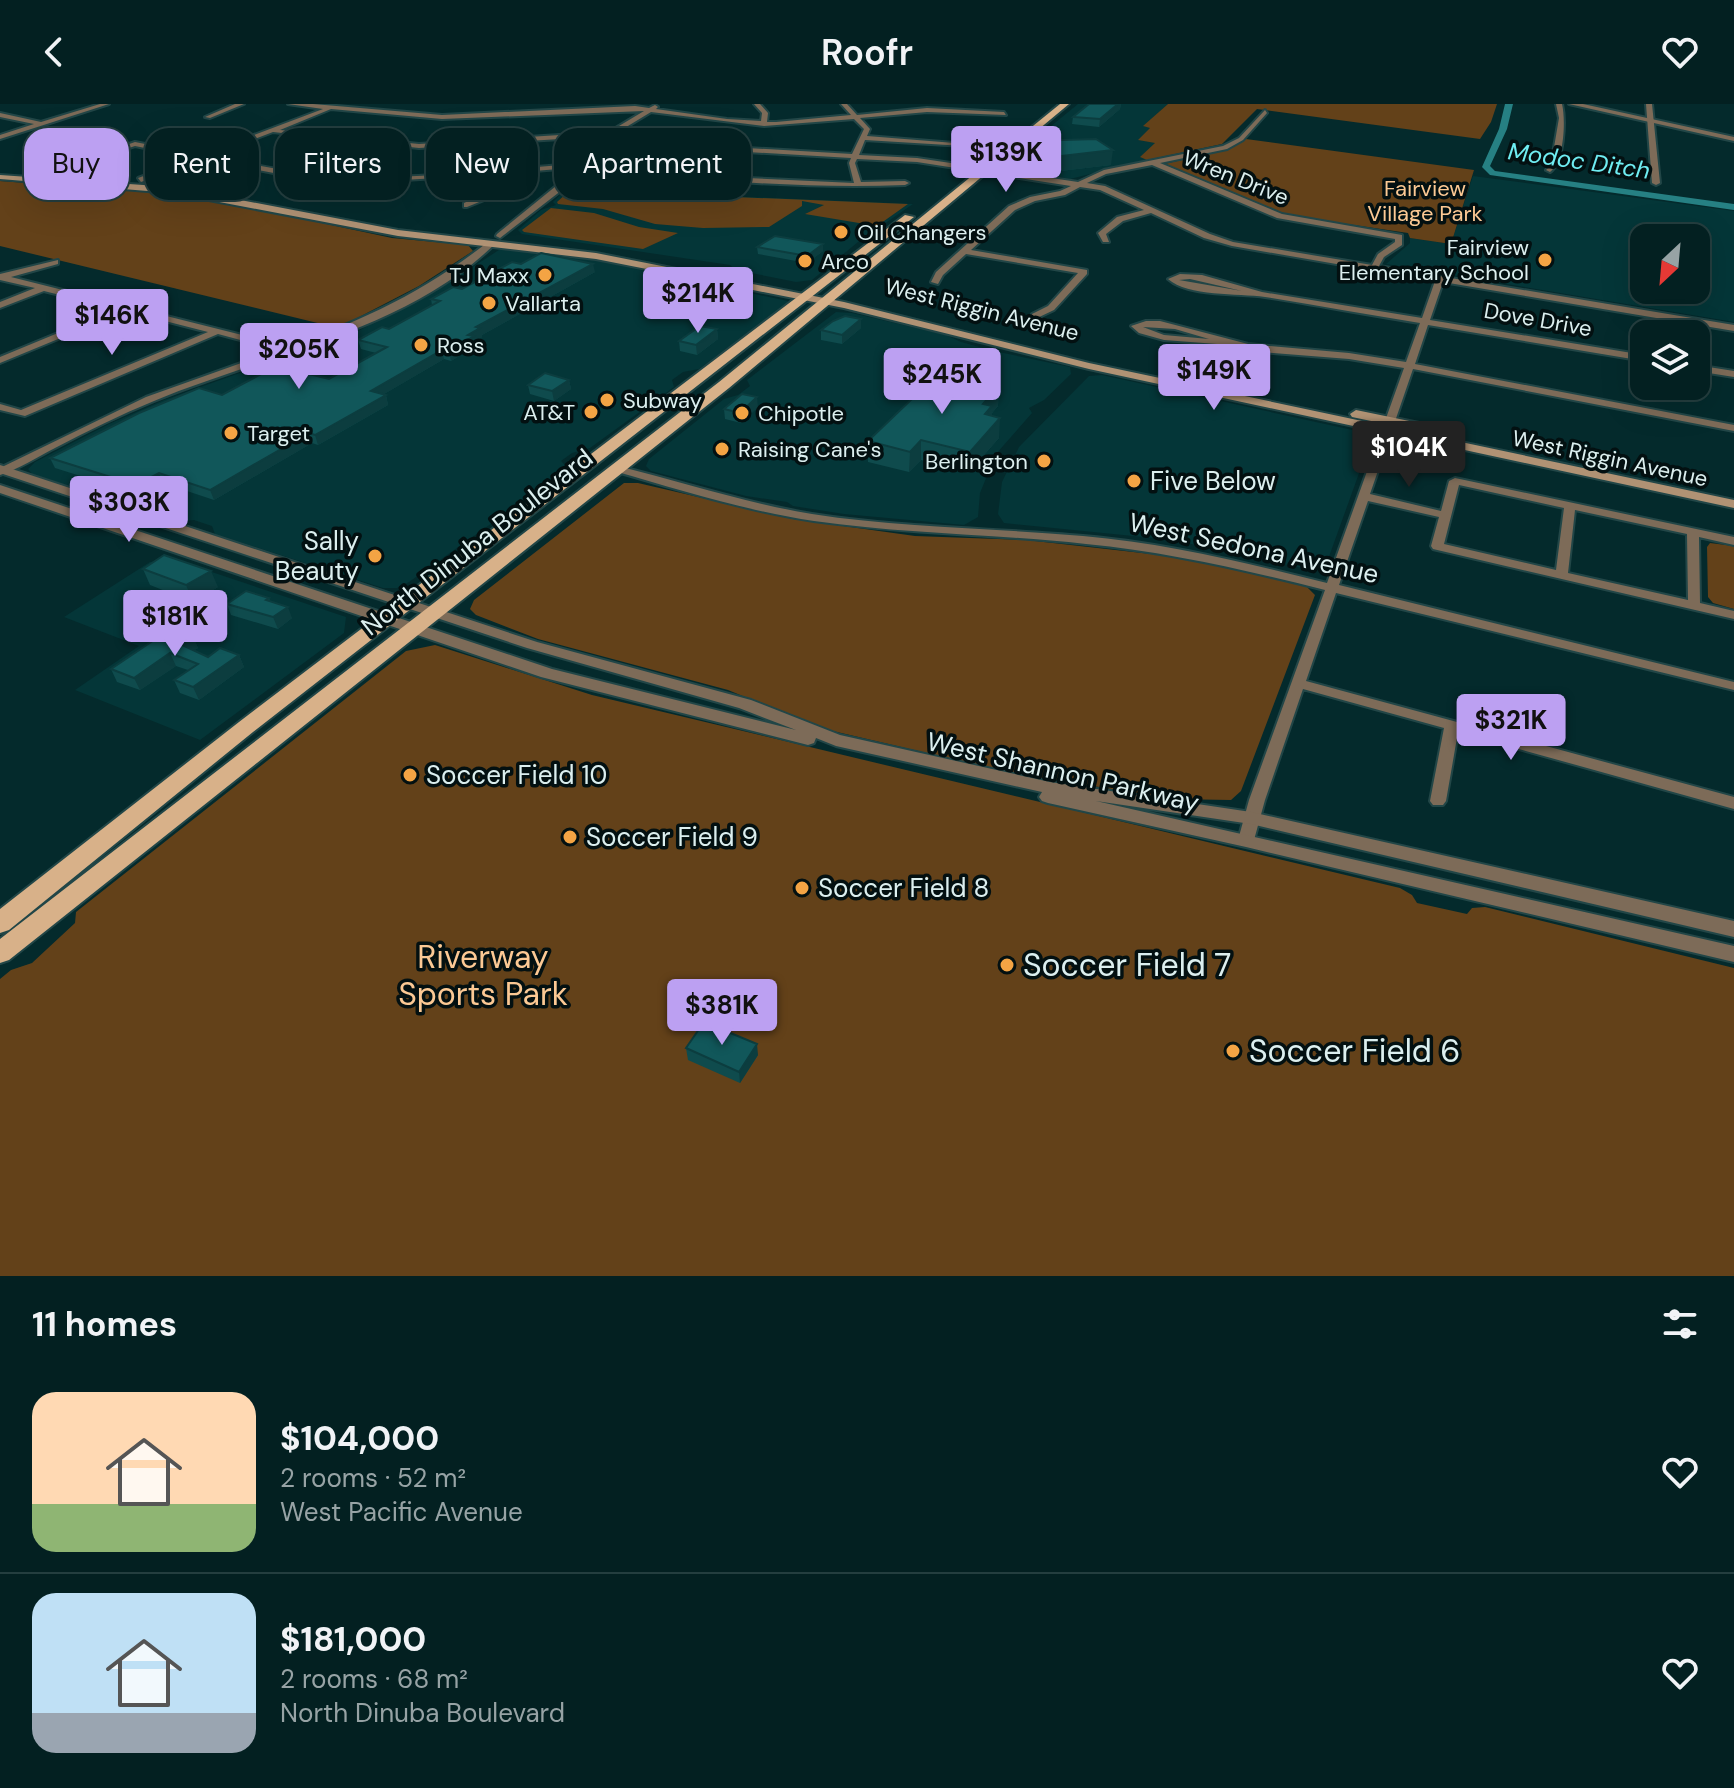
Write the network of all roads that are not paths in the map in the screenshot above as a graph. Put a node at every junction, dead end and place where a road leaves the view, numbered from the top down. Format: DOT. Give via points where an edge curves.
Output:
graph roads {
  1 [pos="106,104"];
  2 [pos="241,104"];
  3 [pos="291,104"];
  4 [pos="757,104"];
  5 [pos="844,104"];
  6 [pos="1065,104"];
  7 [pos="1559,104"];
  8 [pos="1573,104"];
  9 [pos="1649,104"];
  10 [pos="655,107"];
  11 [pos="934,107"];
  12 [pos="329,109"];
  13 [pos="1265,112"];
  14 [pos="1004,114"];
  15 [pos="0,115"];
  16 [pos="208,117"];
  17 [pos="858,117"];
  18 [pos="1649,119"];
  19 [pos="41,124"];
  20 [pos="764,124"];
  21 [pos="282,128"];
  22 [pos="618,128"];
  23 [pos="275,131"];
  24 [pos="0,137"];
  25 [pos="259,137"];
  26 [pos="865,138"];
  27 [pos="554,139"];
  28 [pos="1734,139"];
  29 [pos="964,144"];
  30 [pos="410,145"];
  31 [pos="751,150"];
  32 [pos="855,156"];
  33 [pos="1152,162"];
  34 [pos="982,169"];
  35 [pos="0,170"];
  36 [pos="1550,170"];
  37 [pos="0,177"];
  38 [pos="145,179"];
  39 [pos="141,180"];
  40 [pos="751,181"];
  41 [pos="905,183"];
  42 [pos="1656,183"];
  43 [pos="1080,184"];
  44 [pos="858,185"];
  45 [pos="554,194"];
  46 [pos="478,200"];
  47 [pos="467,205"];
  48 [pos="1154,210"];
  49 [pos="496,240"];
  50 [pos="1106,240"];
  51 [pos="965,251"];
  52 [pos="55,262"];
  53 [pos="1374,268"];
  54 [pos="1,277"];
  55 [pos="1440,279"];
  56 [pos="935,282"];
  57 [pos="43,288"];
  58 [pos="1260,294"];
  59 [pos="821,296"];
  60 [pos="0,305"];
  61 [pos="124,309"];
  62 [pos="1035,316"];
  63 [pos="1426,320"];
  64 [pos="1734,328"];
  65 [pos="216,332"];
  66 [pos="1228,343"];
  67 [pos="281,353"];
  68 [pos="1630,356"];
  69 [pos="0,360"];
  70 [pos="1089,366"];
  71 [pos="1411,367"];
  72 [pos="1710,370"];
  73 [pos="1734,374"];
  74 [pos="1201,380"];
  75 [pos="0,407"];
  76 [pos="663,407"];
  77 [pos="1390,427"];
  78 [pos="1734,428"];
  79 [pos="588,463"];
  80 [pos="618,469"];
  81 [pos="1,470"];
  82 [pos="0,489"];
  83 [pos="1734,494"];
  84 [pos="1366,497"];
  85 [pos="1734,504"];
  86 [pos="1570,506"];
  87 [pos="66,512"];
  88 [pos="1445,515"];
  89 [pos="547,525"];
  90 [pos="1693,532"];
  91 [pos="189,533"];
  92 [pos="1734,541"];
  93 [pos="166,546"];
  94 [pos="308,572"];
  95 [pos="1562,575"];
  96 [pos="1333,586"];
  97 [pos="406,604"];
  98 [pos="1694,606"];
  99 [pos="435,613"];
  100 [pos="1734,615"];
  101 [pos="387,619"];
  102 [pos="416,628"];
  103 [pos="1298,683"];
  104 [pos="1734,686"];
  105 [pos="1452,725"];
  106 [pos="1438,801"];
  107 [pos="1734,803"];
  108 [pos="1251,818"];
  109 [pos="1246,840"];
  110 [pos="1429,883"];
  111 [pos="1645,909"];
  112 [pos="1734,929"];
  113 [pos="4,930"];
  114 [pos="1734,954"];
  1 -- 19 [label="street"];
  2 -- 16 [label="street"];
  3 -- 12 [label="street"];
  4 -- 20 [label="street" via="765,113"];
  5 -- 17 [label="street"];
  6 -- 34 [label="main road, North Dinuba Boulevard"];
  7 -- 36 [label="street" via="1562,118"];
  8 -- 18 [label="street"];
  9 -- 18 [label="street"];
  10 -- 12 [label="street" via="471,117"];
  10 -- 20 [label="street"];
  10 -- 22 [label="street"];
  11 -- 14 [label="street"];
  11 -- 17 [label="street"];
  12 -- 21 [label="street"];
  13 -- 33 [label="street" via="1232,145"];
  15 -- 19 [label="street"];
  17 -- 20 [label="street"];
  17 -- 26 [label="street" via="867,129"];
  18 -- 28 [label="street"];
  18 -- 42 [label="street"];
  19 -- 24 [label="street"];
  23 -- 25 [label="street"];
  26 -- 29 [label="street"];
  26 -- 32 [label="street"];
  27 -- 30 [label="street"];
  31 -- 32 [label="street"];
  32 -- 34 [label="street"];
  32 -- 44 [label="street" via="852,167"];
  33 -- 43 [label="street" via="1104,172"];
  33 -- 53 [label="street, Wren Drive" via="1280,216 1401,239"];
  34 -- 43 [label="street"];
  34 -- 59 [label="main road, North Dinuba Boulevard" via="923,207"];
  34 -- 59 [label="main road, North Dinuba Boulevard"];
  35 -- 39 [label="main road"];
  37 -- 49 [label="main road" via="165,189 368,228"];
  38 -- 39 [label="street"];
  39 -- 49 [label="main road"];
  40 -- 44 [label="street"];
  41 -- 44 [label="street"];
  43 -- 48 [label="street" via="1115,192"];
  43 -- 51 [label="street" via="1012,208"];
  45 -- 49 [label="street"];
  46 -- 47 [label="street"];
  48 -- 50 [label="street" via="1112,223 1102,233"];
  48 -- 53 [label="street" via="1232,244"];
  49 -- 59 [label="main road, West Riggin Avenue"];
  49 -- 59 [label="main road, West Riggin Avenue" via="615,251"];
  49 -- 67 [label="street" via="429,287 347,329"];
  51 -- 56 [label="street"];
  51 -- 62 [label="street" via="1084,272 1051,308"];
  52 -- 54 [label="street"];
  53 -- 55 [label="street"];
  54 -- 57 [label="street"];
  55 -- 63 [label="street"];
  55 -- 64 [label="street"];
  57 -- 60 [label="street"];
  57 -- 61 [label="street"];
  58 -- 58 [label="street" via="1186,276 1172,279 1179,284"];
  58 -- 63 [label="street, Dove Drive"];
  59 -- 70 [label="main road, West Riggin Avenue"];
  59 -- 74 [label="main road, West Riggin Avenue"];
  59 -- 76 [label="main road, North Dinuba Boulevard"];
  59 -- 80 [label="main road, North Dinuba Boulevard"];
  61 -- 65 [label="street"];
  61 -- 69 [label="street"];
  63 -- 68 [label="street, Dove Drive"];
  63 -- 71 [label="street"];
  65 -- 67 [label="street"];
  65 -- 75 [label="street" via="21,414"];
  66 -- 66 [label="street" via="1195,331 1150,323 1136,326 1201,343"];
  66 -- 71 [label="street"];
  67 -- 81 [label="street" via="126,409"];
  70 -- 74 [label="main road"];
  70 -- 77 [label="main road, West Riggin Avenue"];
  71 -- 77 [label="street"];
  71 -- 78 [label="street"];
  72 -- 73 [label="street"];
  74 -- 77 [label="main road, West Riggin Avenue"];
  76 -- 79 [label="main road, North Dinuba Boulevard"];
  76 -- 80 [label="main road" via="654,425 613,459"];
  77 -- 83 [label="main road, West Riggin Avenue"];
  77 -- 84 [label="street"];
  77 -- 85 [label="main road, West Riggin Avenue"];
  79 -- 89 [label="main road" via="598,470"];
  79 -- 97 [label="main road, North Dinuba Boulevard"];
  80 -- 89 [label="main road, North Dinuba Boulevard"];
  80 -- 96 [label="street, West Sedona Avenue" via="811,517 1145,547"];
  81 -- 91 [label="street"];
  82 -- 87 [label="street"];
  84 -- 88 [label="street"];
  84 -- 96 [label="street"];
  86 -- 88 [label="street" via="1455,481"];
  86 -- 90 [label="street"];
  86 -- 95 [label="street"];
  87 -- 91 [label="street" via="110,518 163,536"];
  87 -- 93 [label="street"];
  88 -- 95 [label="street" via="1437,546"];
  89 -- 99 [label="main road, North Dinuba Boulevard"];
  90 -- 92 [label="street"];
  90 -- 98 [label="street"];
  91 -- 94 [label="street"];
  93 -- 94 [label="street" via="182,543 244,562"];
  93 -- 101 [label="street, West Shannon Parkway"];
  94 -- 97 [label="street, West Shannon Parkway"];
  95 -- 98 [label="street"];
  96 -- 103 [label="street"];
  96 -- 104 [label="street, West Sedona Avenue"];
  97 -- 99 [label="street, West Shannon Parkway"];
  97 -- 101 [label="main road, North Dinuba Boulevard"];
  98 -- 100 [label="street"];
  99 -- 102 [label="main road, North Dinuba Boulevard"];
  99 -- 108 [label="street, West Shannon Parkway" via="576,659 715,694 836,740 1050,788"];
  101 -- 102 [label="street, West Shannon Parkway"];
  101 -- 113 [label="main road, North Dinuba Boulevard" via="221,748 189,785"];
  102 -- 109 [label="street, West Shannon Parkway" via="623,693"];
  102 -- 113 [label="main road, North Dinuba Boulevard"];
  103 -- 105 [label="street"];
  103 -- 108 [label="street"];
  105 -- 106 [label="street"];
  105 -- 107 [label="street"];
  108 -- 109 [label="street"];
  108 -- 111 [label="street, West Shannon Parkway"];
  109 -- 110 [label="street, West Shannon Parkway"];
  110 -- 111 [label="street" via="1472,879 1617,913"];
  110 -- 114 [label="street, West Shannon Parkway"];
  111 -- 112 [label="street, West Shannon Parkway"];
}
